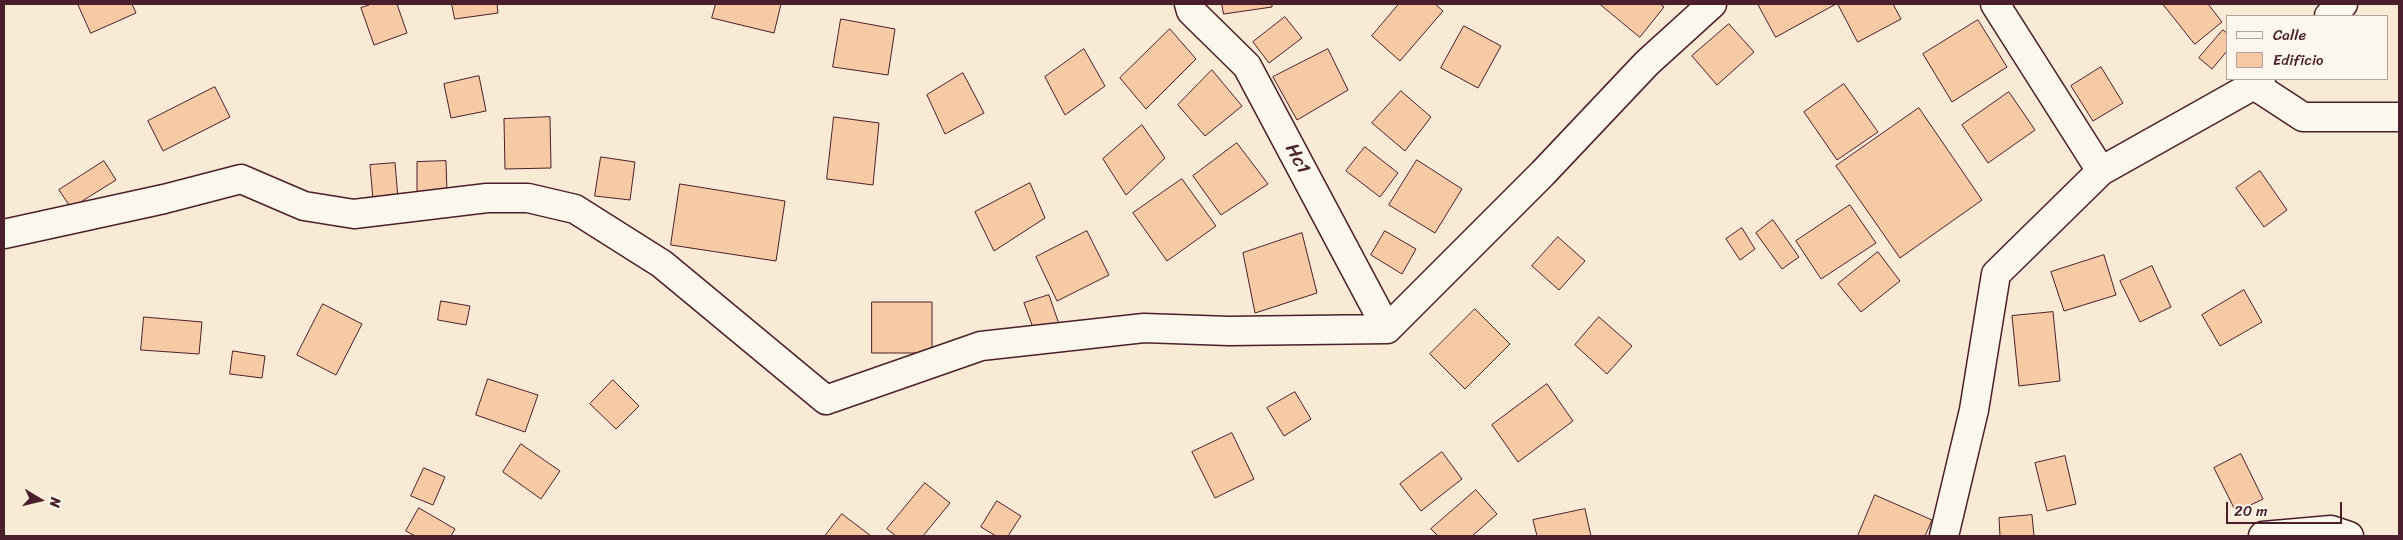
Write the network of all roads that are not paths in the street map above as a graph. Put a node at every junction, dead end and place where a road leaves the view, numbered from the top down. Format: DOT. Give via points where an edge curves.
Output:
graph roads {
  1 [pos="1189,4"];
  2 [pos="1712,4"];
  3 [pos="1995,4"];
  4 [pos="2343,4"];
  5 [pos="2330,15"];
  6 [pos="2258,82"];
  7 [pos="2399,116"];
  8 [pos="2101,171"];
  9 [pos="4,234"];
  10 [pos="1387,329"];
  11 [pos="1944,536"];
  12 [pos="2263,536"];
  13 [pos="2349,536"];
  1 -- 10 [label="street, Hc1" via="1191,11 1247,66"];
  2 -- 10 [label="street" via="1647,63 1543,173"];
  3 -- 8 [label="street"];
  4 -- 5 [label="street"];
  6 -- 7 [label="street" via="2303,117"];
  6 -- 8 [label="street"];
  8 -- 11 [label="street" via="1996,274 1974,410"];
  9 -- 10 [label="street" via="241,179 304,206 354,214 487,198 528,198 575,209 662,264 826,400 981,346 1144,328 1229,331"];
  12 -- 13 [label="street" via="2331,530"];
}
